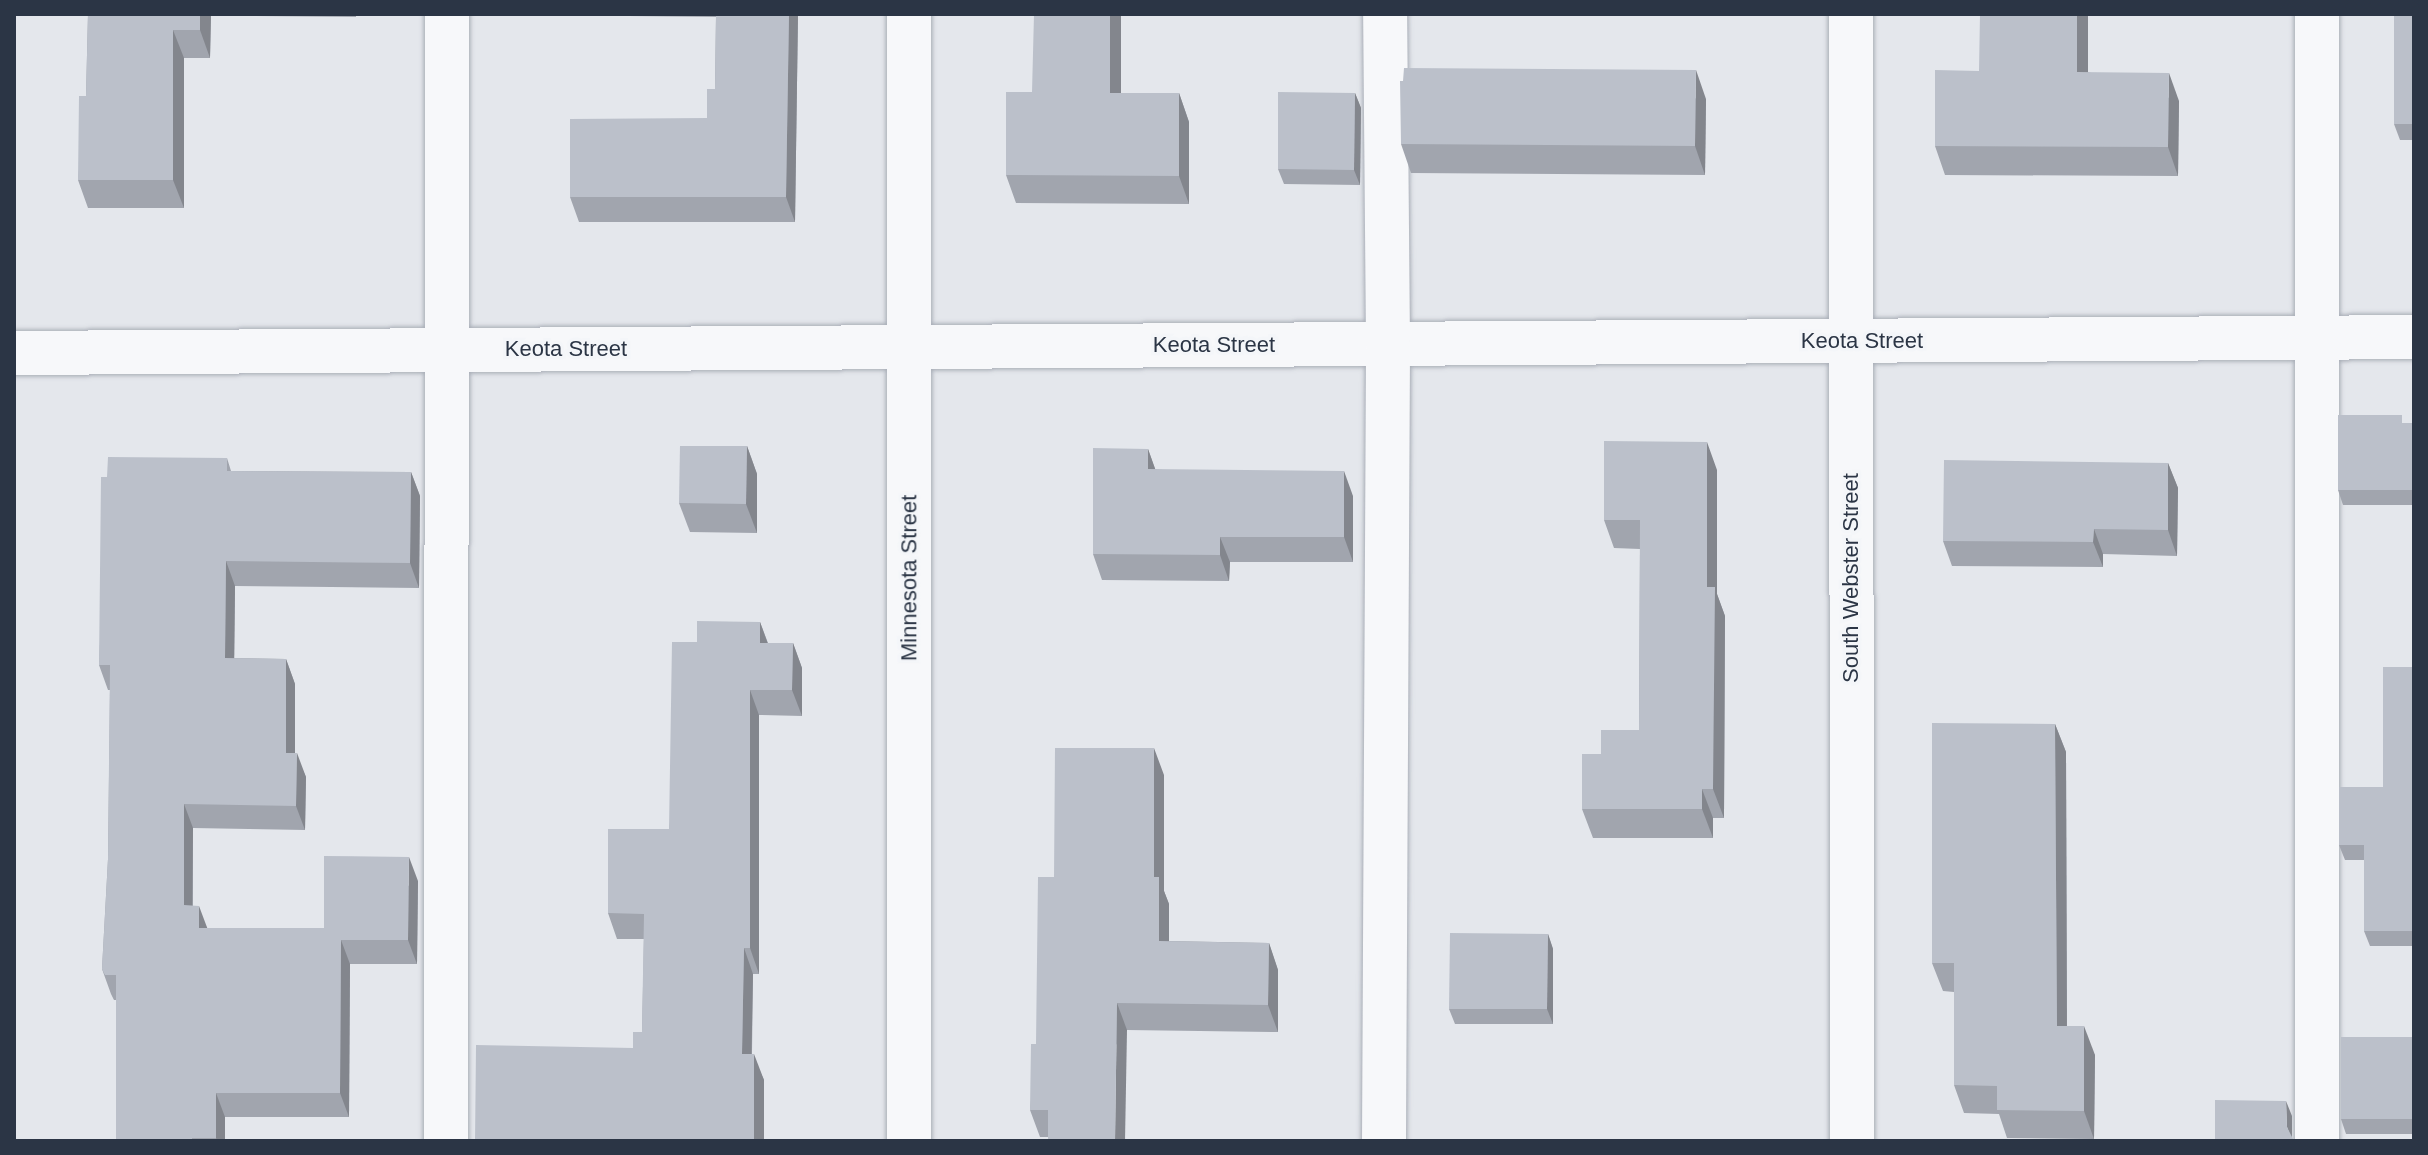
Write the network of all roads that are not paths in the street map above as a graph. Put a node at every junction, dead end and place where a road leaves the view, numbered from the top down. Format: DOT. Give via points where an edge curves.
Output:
graph roads {
  1 [pos="447,14"];
  2 [pos="909,14"];
  3 [pos="1385,14"];
  4 [pos="1851,14"];
  5 [pos="2317,14"];
  6 [pos="2414,337"];
  7 [pos="2317,338"];
  8 [pos="1851,340"];
  9 [pos="1388,343"];
  10 [pos="909,347"];
  11 [pos="447,350"];
  12 [pos="14,353"];
  13 [pos="446,1141"];
  14 [pos="909,1141"];
  15 [pos="1384,1141"];
  16 [pos="1852,1141"];
  17 [pos="2317,1141"];
  1 -- 11 [label="street"];
  2 -- 10 [label="street, Minnesota Street"];
  3 -- 9 [label="street"];
  4 -- 8 [label="street, South Webster Street"];
  5 -- 7 [label="street"];
  6 -- 7 [label="street, Keota Street"];
  7 -- 8 [label="street, Keota Street"];
  7 -- 17 [label="street"];
  8 -- 9 [label="street, Keota Street"];
  8 -- 16 [label="street, South Webster Street"];
  9 -- 10 [label="street, Keota Street"];
  9 -- 15 [label="street"];
  10 -- 11 [label="street, Keota Street"];
  10 -- 14 [label="street, Minnesota Street"];
  11 -- 12 [label="street, Keota Street"];
  11 -- 13 [label="street"];
}
